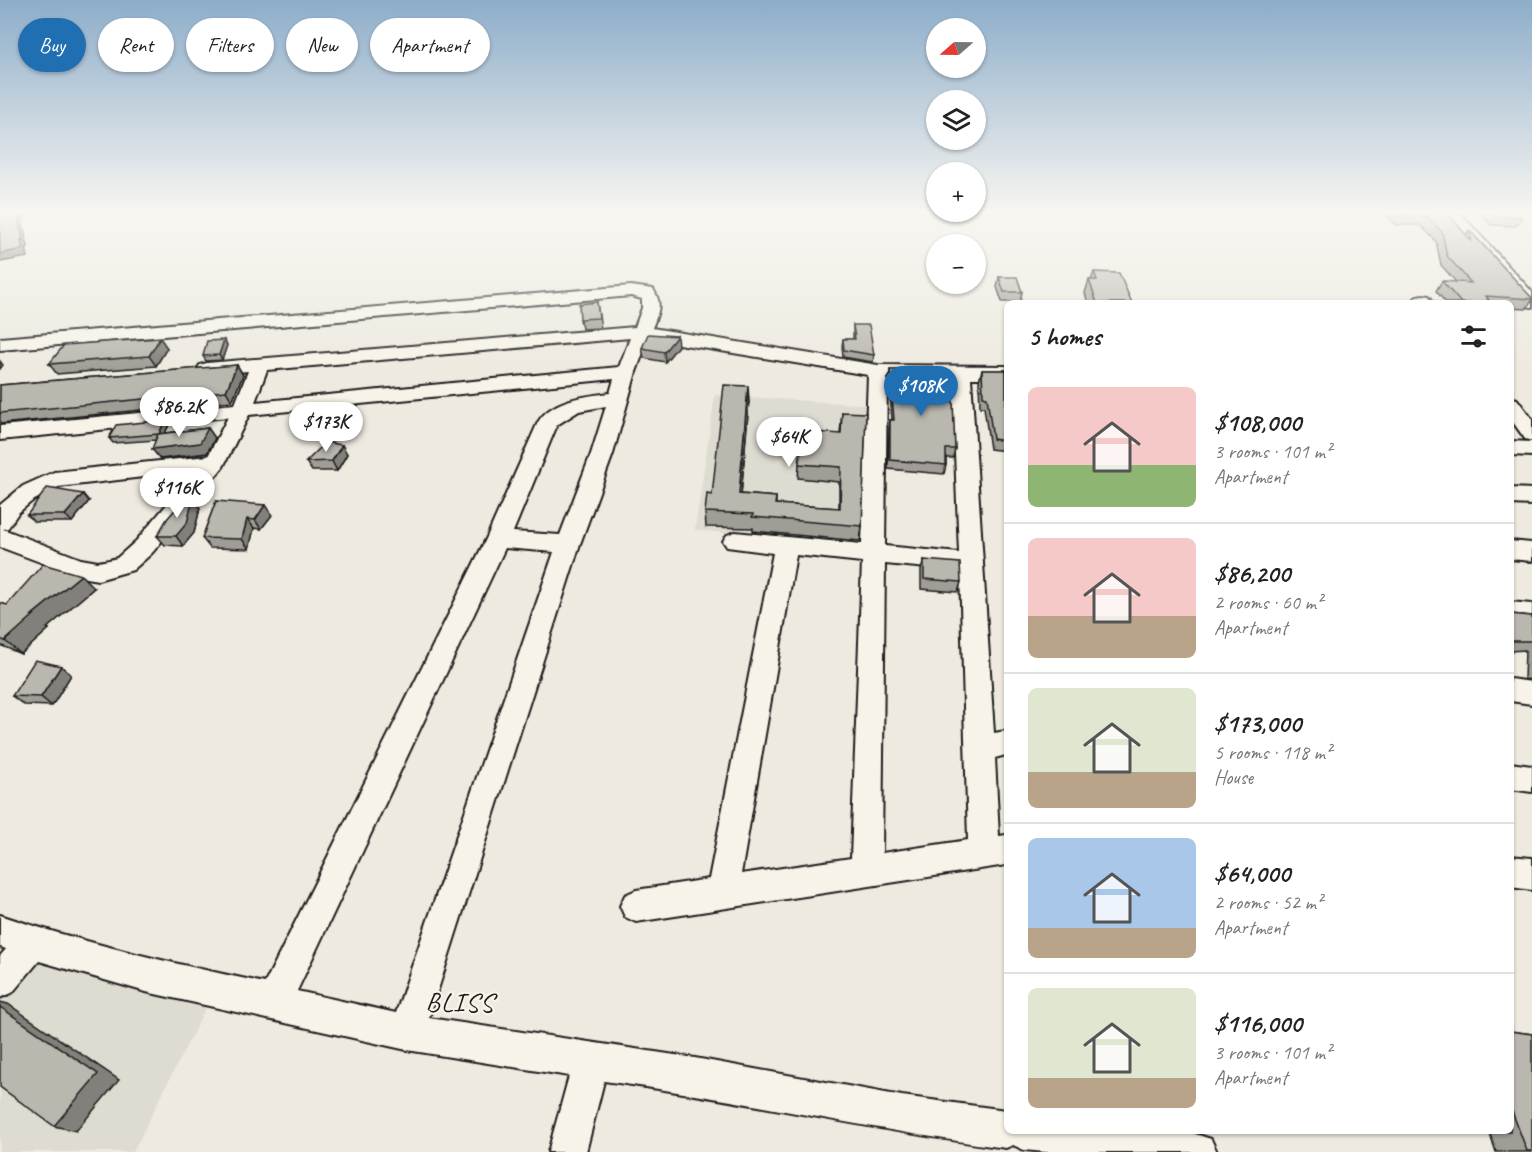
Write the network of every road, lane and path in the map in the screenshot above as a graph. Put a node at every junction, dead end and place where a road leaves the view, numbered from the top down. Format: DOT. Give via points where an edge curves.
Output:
graph roads {
  1 [pos="1499,265"];
  2 [pos="1511,278"];
  3 [pos="1532,280"];
  4 [pos="1532,302"];
  5 [pos="641,332"];
  6 [pos="0,344"];
  7 [pos="260,364"];
  8 [pos="189,370"];
  9 [pos="878,371"];
  10 [pos="1004,372"];
  11 [pos="961,373"];
  12 [pos="623,385"];
  13 [pos="1514,401"];
  14 [pos="1532,401"];
  15 [pos="1514,407"];
  16 [pos="242,410"];
  17 [pos="0,433"];
  18 [pos="1532,434"];
  19 [pos="1514,448"];
  20 [pos="1532,449"];
  21 [pos="215,462"];
  22 [pos="1514,496"];
  23 [pos="1532,497"];
  24 [pos="0,522"];
  25 [pos="0,537"];
  26 [pos="498,539"];
  27 [pos="735,541"];
  28 [pos="568,544"];
  29 [pos="786,547"];
  30 [pos="1514,550"];
  31 [pos="874,552"];
  32 [pos="1532,552"];
  33 [pos="970,563"];
  34 [pos="1514,612"];
  35 [pos="1532,614"];
  36 [pos="1514,691"];
  37 [pos="1532,693"];
  38 [pos="994,745"];
  39 [pos="1514,777"];
  40 [pos="1532,779"];
  41 [pos="995,851"];
  42 [pos="867,871"];
  43 [pos="1514,872"];
  44 [pos="1532,874"];
  45 [pos="722,893"];
  46 [pos="636,906"];
  47 [pos="0,931"];
  48 [pos="34,942"];
  49 [pos="0,981"];
  50 [pos="274,1002"];
  51 [pos="407,1033"];
  52 [pos="591,1061"];
  53 [pos="1004,1129"];
  54 [pos="1052,1134"];
  55 [pos="567,1152"];
  56 [pos="1198,1152"];
  1 -- 2 [label="street"];
  2 -- 3 [label="street"];
  2 -- 4 [label="street"];
  5 -- 6 [label="street" via="651,299 646,293 631,291"];
  5 -- 7 [label="street"];
  5 -- 9 [label="street"];
  5 -- 12 [label="street"];
  7 -- 8 [label="street"];
  7 -- 16 [label="street"];
  9 -- 11 [label="street"];
  9 -- 31 [label="street"];
  10 -- 11 [label="street"];
  11 -- 33 [label="street"];
  12 -- 16 [label="street"];
  12 -- 26 [label="street" via="575,404 548,422"];
  12 -- 28 [label="street"];
  13 -- 14 [label="street"];
  15 -- 18 [label="street"];
  16 -- 17 [label="street"];
  16 -- 21 [label="street"];
  19 -- 20 [label="street"];
  21 -- 24 [label="street" via="54,480 32,489"];
  21 -- 25 [label="street" via="144,547 125,564 111,569 80,568"];
  22 -- 23 [label="street"];
  26 -- 28 [label="street"];
  26 -- 50 [label="street"];
  27 -- 29 [label="street"];
  28 -- 51 [label="street"];
  29 -- 31 [label="street"];
  29 -- 45 [label="street"];
  30 -- 32 [label="street"];
  31 -- 33 [label="street"];
  31 -- 42 [label="street"];
  33 -- 38 [label="street"];
  34 -- 35 [label="street"];
  36 -- 37 [label="street"];
  38 -- 41 [label="street"];
  39 -- 40 [label="street"];
  41 -- 42 [label="street"];
  42 -- 45 [label="street"];
  43 -- 44 [label="street"];
  45 -- 46 [label="street"];
  47 -- 48 [label="street"];
  48 -- 49 [label="street"];
  48 -- 50 [label="street" via="146,975"];
  50 -- 51 [label="street"];
  51 -- 52 [label="street"];
  52 -- 53 [label="street"];
  52 -- 55 [label="street"];
  54 -- 56 [label="street"];
}
